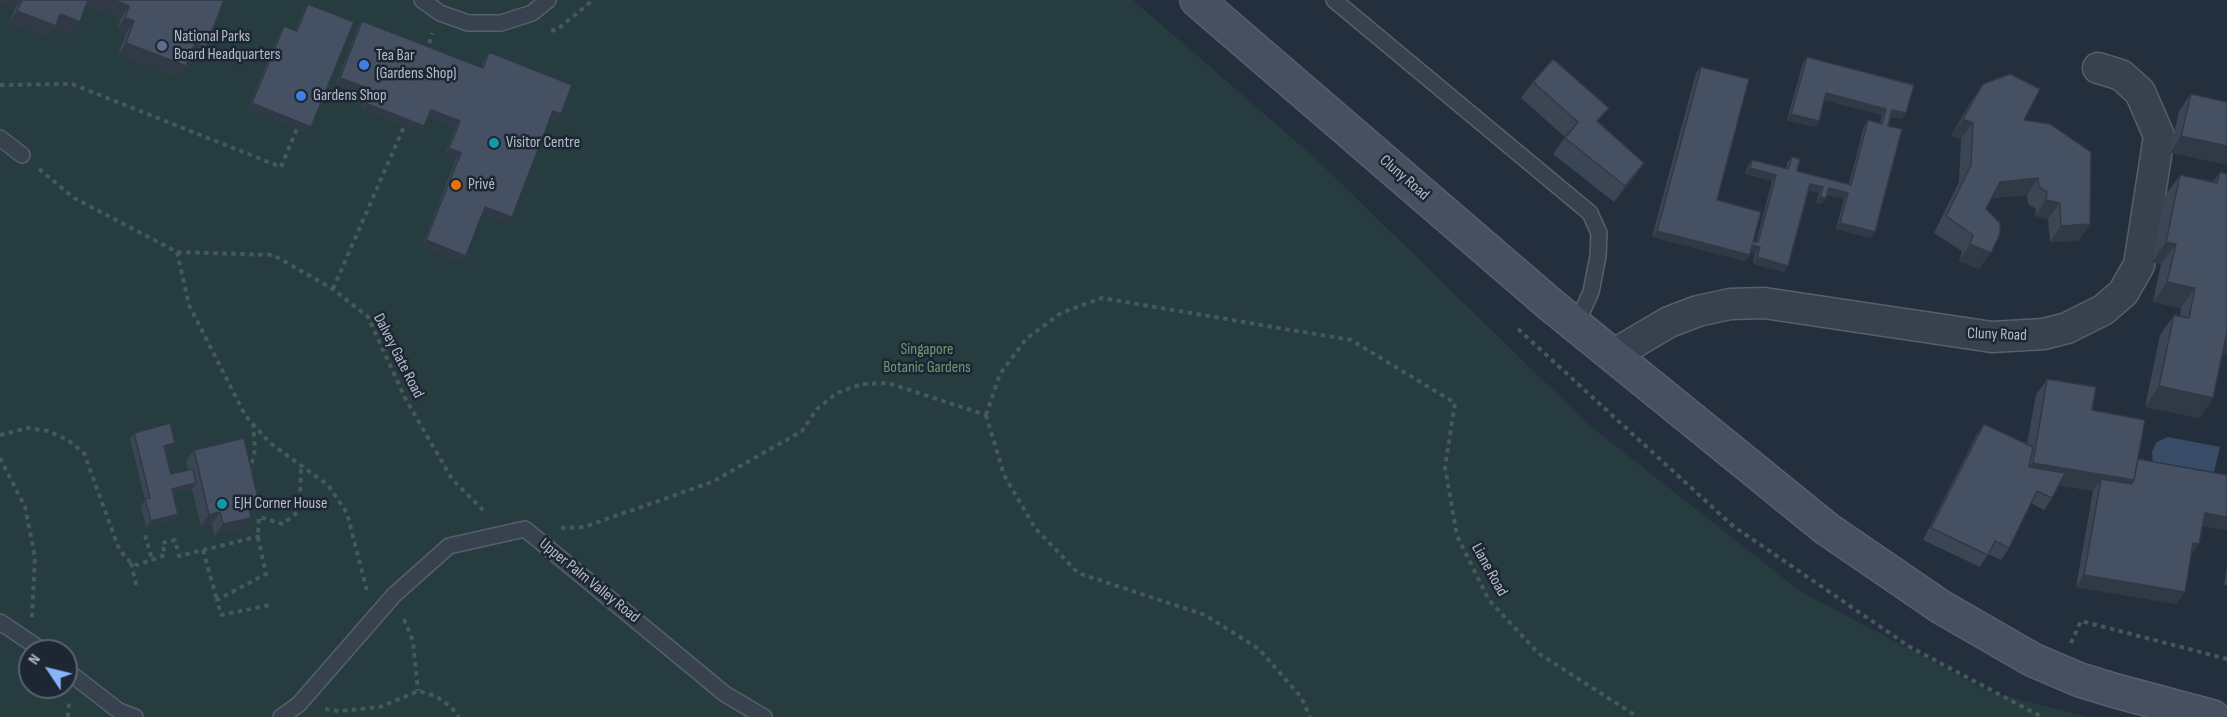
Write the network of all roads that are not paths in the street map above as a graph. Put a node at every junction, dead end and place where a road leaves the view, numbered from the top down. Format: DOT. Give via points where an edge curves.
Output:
graph roads {
  1 [pos="422,0"];
  2 [pos="548,0"];
  3 [pos="1334,0"];
  4 [pos="1209,3"];
  5 [pos="2098,68"];
  6 [pos="0,138"];
  7 [pos="22,155"];
  8 [pos="1576,325"];
  9 [pos="1612,355"];
  10 [pos="0,622"];
  11 [pos="26,639"];
  12 [pos="78,679"];
  13 [pos="135,717"];
  14 [pos="281,717"];
  15 [pos="764,717"];
  16 [pos="2213,717"];
  1 -- 2 [label="lane" via="440,13 468,23 501,23 532,13"];
  3 -- 8 [label="lane" via="1590,213 1599,232 1598,256 1591,292"];
  4 -- 8 [label="street, Cluny Road"];
  5 -- 9 [label="street, Cluny Road" via="2121,75 2140,92 2159,136 2139,265 2123,293 2096,314 2044,334 1992,337 1764,303 1730,304 1669,322"];
  6 -- 7 [label="lane"];
  8 -- 9 [label="street, Cluny Road"];
  9 -- 16 [label="street, Cluny Road" via="1827,529 1941,607 2058,671 2116,692"];
  10 -- 11 [label="lane"];
  12 -- 13 [label="lane" via="118,711"];
  14 -- 15 [label="lane, Upper Palm Valley Road" via="299,704 394,595 450,546 525,529 725,694"];
}
